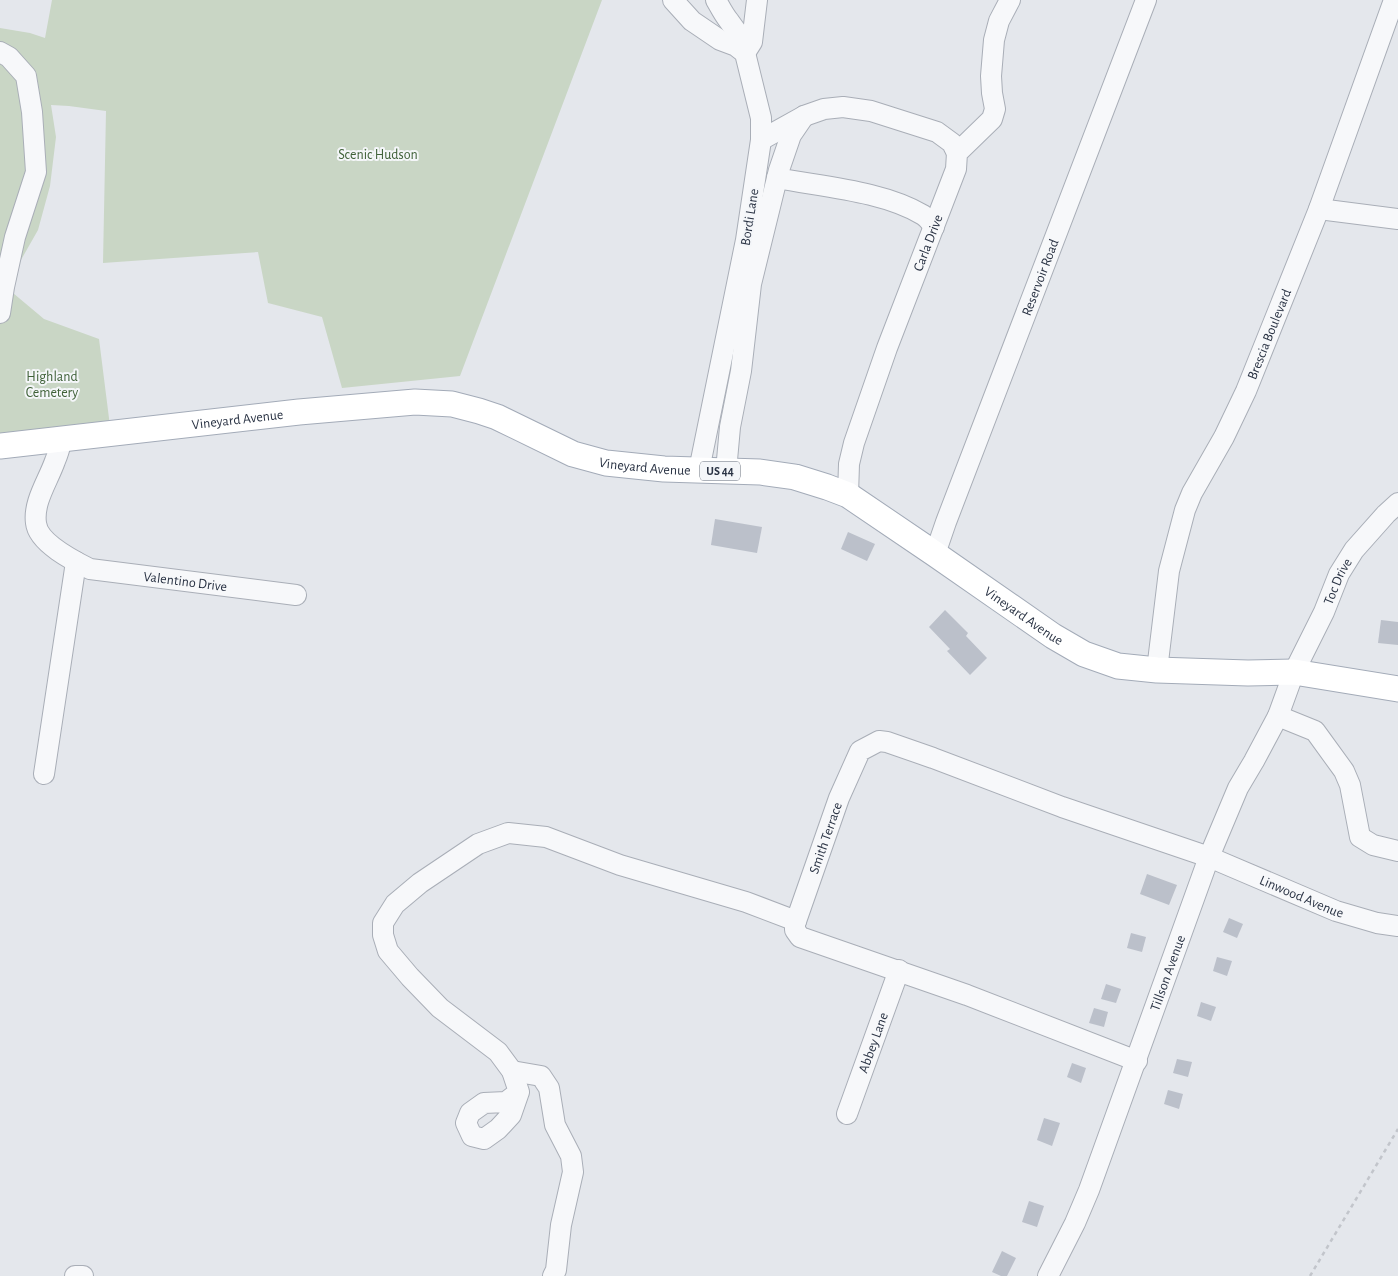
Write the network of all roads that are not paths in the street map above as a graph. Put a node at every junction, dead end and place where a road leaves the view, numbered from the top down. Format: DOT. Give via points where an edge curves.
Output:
graph roads {
  1 [pos="672,0"];
  2 [pos="716,0"];
  3 [pos="757,0"];
  4 [pos="1010,0"];
  5 [pos="1146,0"];
  6 [pos="1394,0"];
  7 [pos="0,52"];
  8 [pos="745,53"];
  9 [pos="804,116"];
  10 [pos="761,140"];
  11 [pos="958,153"];
  12 [pos="777,178"];
  13 [pos="1320,209"];
  14 [pos="1398,218"];
  15 [pos="934,227"];
  16 [pos="0,314"];
  17 [pos="62,439"];
  18 [pos="0,446"];
  19 [pos="699,470"];
  20 [pos="726,471"];
  21 [pos="848,495"];
  22 [pos="1398,503"];
  23 [pos="935,554"];
  24 [pos="76,562"];
  25 [pos="296,595"];
  26 [pos="1157,670"];
  27 [pos="1294,672"];
  28 [pos="1398,689"];
  29 [pos="1278,716"];
  30 [pos="44,774"];
  31 [pos="1398,851"];
  32 [pos="1209,857"];
  33 [pos="796,921"];
  34 [pos="1398,926"];
  35 [pos="899,970"];
  36 [pos="1136,1061"];
  37 [pos="512,1071"];
  38 [pos="519,1092"];
  39 [pos="847,1114"];
  40 [pos="75,1276"];
  41 [pos="83,1276"];
  42 [pos="553,1276"];
  43 [pos="1048,1276"];
  1 -- 8 [label="street" via="692,21"];
  2 -- 8 [label="street, Bordi Lane" via="744,42"];
  3 -- 8 [label="street" via="752,42"];
  4 -- 11 [label="street" via="994,40 992,93 995,109 992,119"];
  5 -- 23 [label="street, Reservoir Road"];
  6 -- 13 [label="street, Brescia Boulevard"];
  7 -- 16 [label="street" via="26,76 36,172 15,237"];
  8 -- 10 [label="street, Bordi Lane" via="760,118"];
  9 -- 10 [label="street"];
  9 -- 11 [label="street" via="844,107 871,111 937,132 952,143"];
  9 -- 12 [label="street" via="791,135"];
  10 -- 19 [label="street, Bordi Lane" via="746,240"];
  11 -- 15 [label="street, Carla Drive" via="956,169"];
  12 -- 15 [label="street" via="871,195 925,216"];
  12 -- 20 [label="street" via="752,284"];
  13 -- 14 [label="street"];
  13 -- 26 [label="street, Brescia Boulevard" via="1246,391 1185,510 1169,571"];
  15 -- 21 [label="street, Carla Drive" via="854,443"];
  17 -- 18 [label="main road, Vineyard Avenue / US 44"];
  17 -- 19 [label="main road, Vineyard Avenue / US 44" via="415,402 452,404 479,411 573,454 606,463"];
  17 -- 24 [label="street, Valentino Drive" via="36,507 36,525 45,541"];
  19 -- 20 [label="main road, Vineyard Avenue / US 44"];
  20 -- 21 [label="main road, Vineyard Avenue / US 44" via="795,477"];
  21 -- 23 [label="main road, Vineyard Avenue / US 44"];
  22 -- 27 [label="street, Toc Drive" via="1354,550 1339,574"];
  23 -- 26 [label="main road, Vineyard Avenue / US 44" via="1042,629 1084,654 1118,666"];
  24 -- 25 [label="street, Valentino Drive" via="90,569"];
  24 -- 30 [label="street"];
  26 -- 27 [label="main road, Vineyard Avenue / US 44"];
  27 -- 28 [label="main road, Vineyard Avenue / US 44"];
  27 -- 29 [label="street, Tillson Avenue"];
  29 -- 31 [label="street" via="1315,731 1344,771 1350,785 1360,837 1372,845"];
  29 -- 32 [label="street, Tillson Avenue" via="1238,788"];
  32 -- 33 [label="street, Smith Terrace" via="1062,807 933,758 879,742 860,751 855,758"];
  32 -- 34 [label="street, Linwood Avenue" via="1336,911"];
  32 -- 36 [label="street, Tillson Avenue"];
  33 -- 35 [label="street" via="795,930 800,937"];
  33 -- 37 [label="street" via="546,837 508,833 478,844 394,904 383,923 383,935 388,951 410,977 440,1008 498,1052"];
  35 -- 36 [label="street"];
  35 -- 39 [label="street, Abbey Lane"];
  36 -- 43 [label="street, Tillson Avenue" via="1089,1190"];
  37 -- 38 [label="street"];
  37 -- 42 [label="street" via="541,1076 549,1088 555,1125 571,1156 573,1172"];
  40 -- 41 [label="street"];
}
